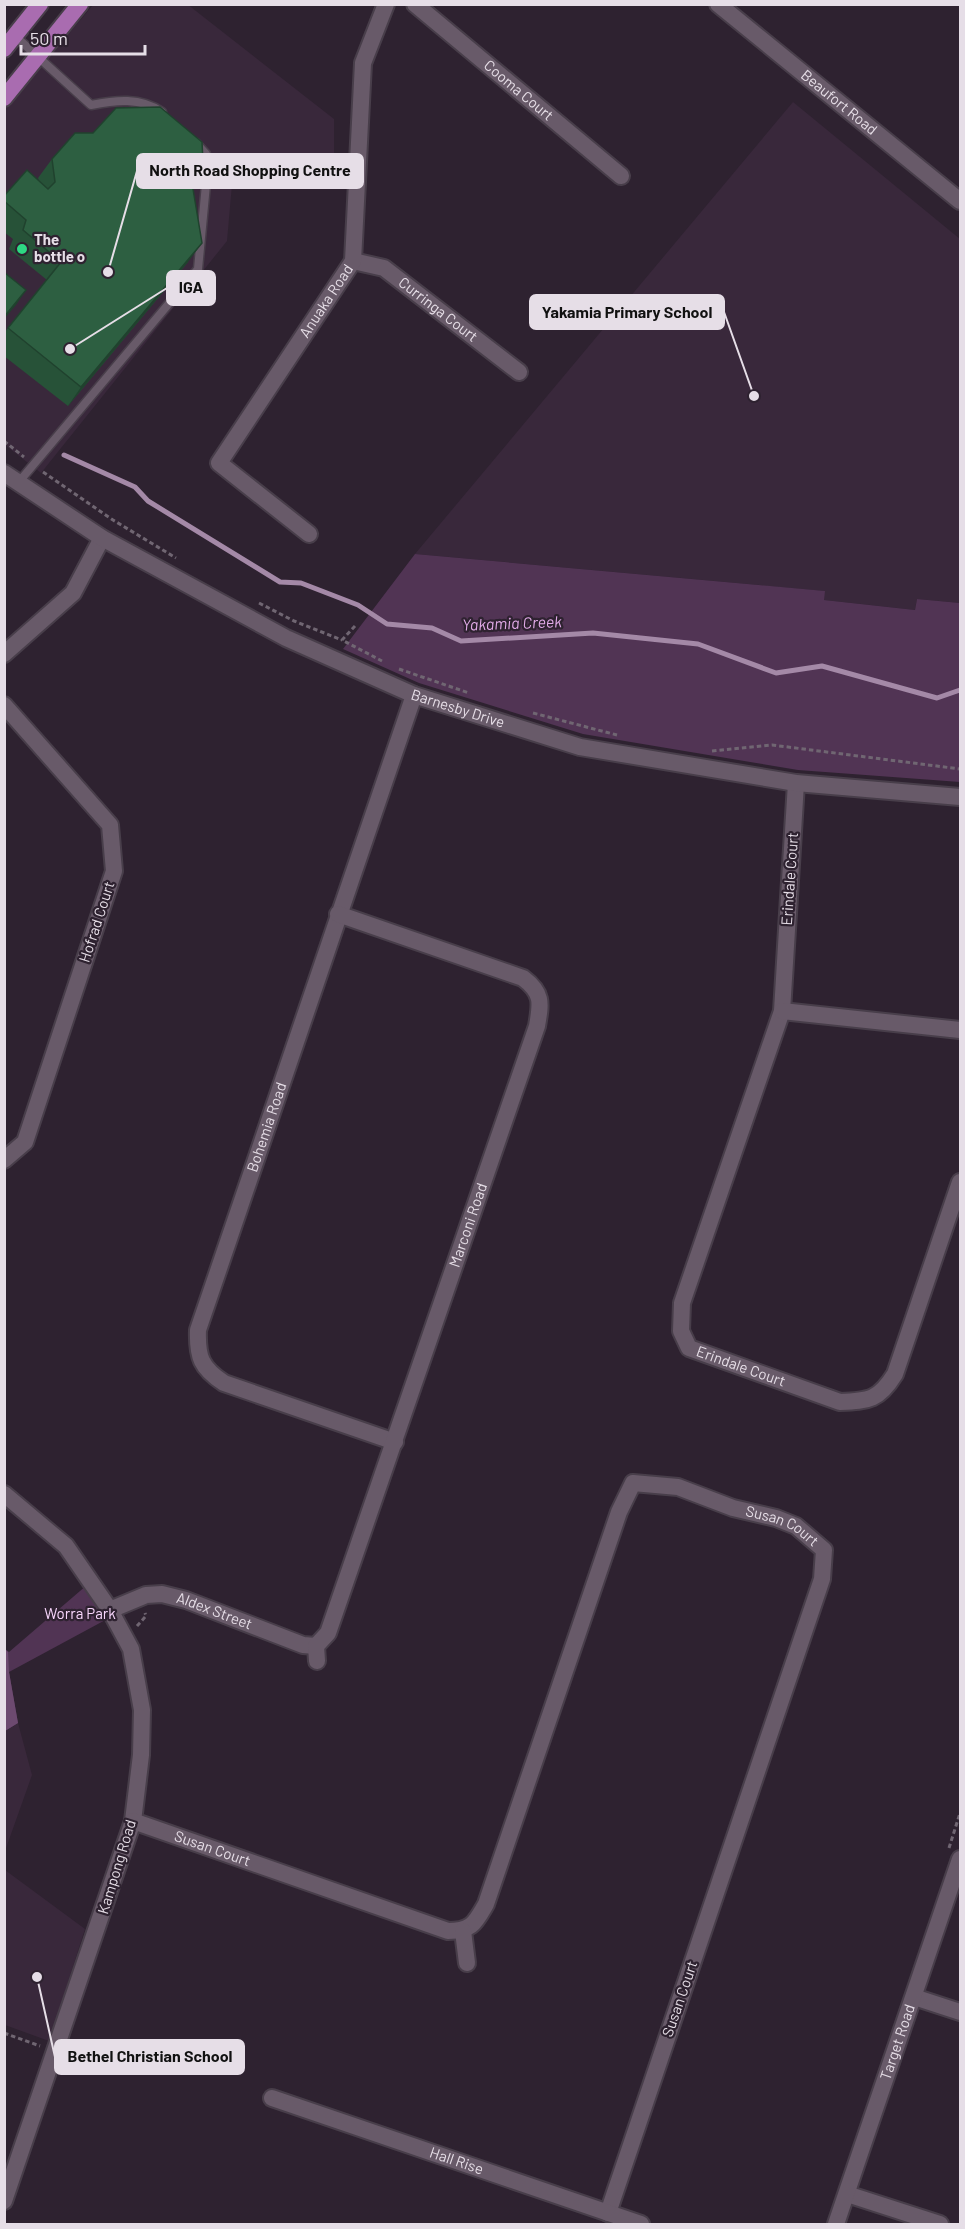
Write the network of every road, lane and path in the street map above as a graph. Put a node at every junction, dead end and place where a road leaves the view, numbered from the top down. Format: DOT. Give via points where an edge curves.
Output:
graph roads {
  1 [pos="40,4"];
  2 [pos="80,4"];
  3 [pos="386,4"];
  4 [pos="415,4"];
  5 [pos="718,4"];
  6 [pos="10,42"];
  7 [pos="37,57"];
  8 [pos="4,98"];
  9 [pos="167,115"];
  10 [pos="190,137"];
  11 [pos="621,176"];
  12 [pos="959,198"];
  13 [pos="353,261"];
  14 [pos="519,372"];
  15 [pos="4,441"];
  16 [pos="34,465"];
  17 [pos="11,478"];
  18 [pos="309,534"];
  19 [pos="102,538"];
  20 [pos="178,559"];
  21 [pos="255,600"];
  22 [pos="355,626"];
  23 [pos="342,640"];
  24 [pos="4,654"];
  25 [pos="471,694"];
  26 [pos="414,695"];
  27 [pos="4,705"];
  28 [pos="524,710"];
  29 [pos="623,736"];
  30 [pos="710,752"];
  31 [pos="960,769"];
  32 [pos="796,783"];
  33 [pos="960,797"];
  34 [pos="338,914"];
  35 [pos="782,1011"];
  36 [pos="960,1030"];
  37 [pos="4,1160"];
  38 [pos="960,1182"];
  39 [pos="394,1442"];
  40 [pos="4,1494"];
  41 [pos="138,1599"];
  42 [pos="110,1610"];
  43 [pos="136,1638"];
  44 [pos="316,1653"];
  45 [pos="133,1821"];
  46 [pos="960,1859"];
  47 [pos="463,1931"];
  48 [pos="467,1963"];
  49 [pos="914,1997"];
  50 [pos="960,2012"];
  51 [pos="4,2033"];
  52 [pos="38,2057"];
  53 [pos="272,2098"];
  54 [pos="847,2194"];
  55 [pos="4,2201"];
  56 [pos="608,2213"];
  57 [pos="642,2224"];
  58 [pos="836,2224"];
  59 [pos="940,2224"];
  1 -- 6 [label="main road"];
  2 -- 7 [label="main road"];
  3 -- 13 [label="street, Anuaka Road" via="363,63"];
  4 -- 11 [label="street, Cooma Court"];
  5 -- 12 [label="street, Beaufort Road"];
  6 -- 7 [label="lane"];
  7 -- 8 [label="main road"];
  7 -- 9 [label="lane" via="91,105 118,100 150,104"];
  10 -- 16 [label="lane" via="206,154 198,268"];
  13 -- 14 [label="street, Curringa Court" via="384,268"];
  13 -- 18 [label="street, Anuaka Road" via="219,463"];
  15 -- 16 [label="path"];
  16 -- 17 [label="lane"];
  16 -- 20 [label="path" via="112,520"];
  17 -- 19 [label="street, Barnesby Drive"];
  19 -- 24 [label="street" via="73,593"];
  19 -- 26 [label="street, Barnesby Drive" via="286,638"];
  21 -- 23 [label="path"];
  22 -- 23 [label="path"];
  23 -- 25 [label="path" via="421,678"];
  26 -- 32 [label="street, Barnesby Drive" via="580,747"];
  26 -- 34 [label="street, Bohemia Road"];
  27 -- 37 [label="street, Hofrad Court" via="110,825 114,872 25,1142"];
  28 -- 29 [label="path"];
  30 -- 31 [label="path" via="772,745"];
  32 -- 33 [label="street, Barnesby Drive"];
  32 -- 35 [label="street, Erindale Court"];
  34 -- 39 [label="street, Bohemia Road" via="198,1330 197,1348 206,1371 224,1383"];
  34 -- 39 [label="street, Marconi Road" via="523,978 536,988 541,1005"];
  35 -- 36 [label="street"];
  35 -- 38 [label="street, Erindale Court" via="682,1303 681,1331 689,1348 840,1402 867,1401 885,1390 895,1374"];
  39 -- 44 [label="street, Marconi Road" via="328,1633"];
  40 -- 42 [label="street, Kampong Road" via="66,1546"];
  41 -- 42 [label="street, Aldex Street"];
  41 -- 43 [label="path" via="146,1616 137,1626"];
  41 -- 44 [label="street, Aldex Street" via="162,1594 186,1600"];
  42 -- 45 [label="street, Kampong Road" via="131,1649 142,1710"];
  45 -- 47 [label="street, Susan Court" via="448,1931"];
  45 -- 55 [label="street, Kampong Road"];
  46 -- 49 [label="street, Target Road"];
  47 -- 48 [label="street"];
  47 -- 56 [label="street, Susan Court" via="475,1923 486,1904 615,1523 633,1483 678,1487 733,1508 776,1518 796,1526 824,1550 822,1579 813,1608"];
  49 -- 50 [label="street"];
  49 -- 54 [label="street, Target Road"];
  51 -- 52 [label="path" via="42,2046"];
  53 -- 56 [label="street, Hall Rise"];
  54 -- 58 [label="street, Target Road"];
  54 -- 59 [label="street"];
  56 -- 57 [label="street, Hall Rise"];
}
